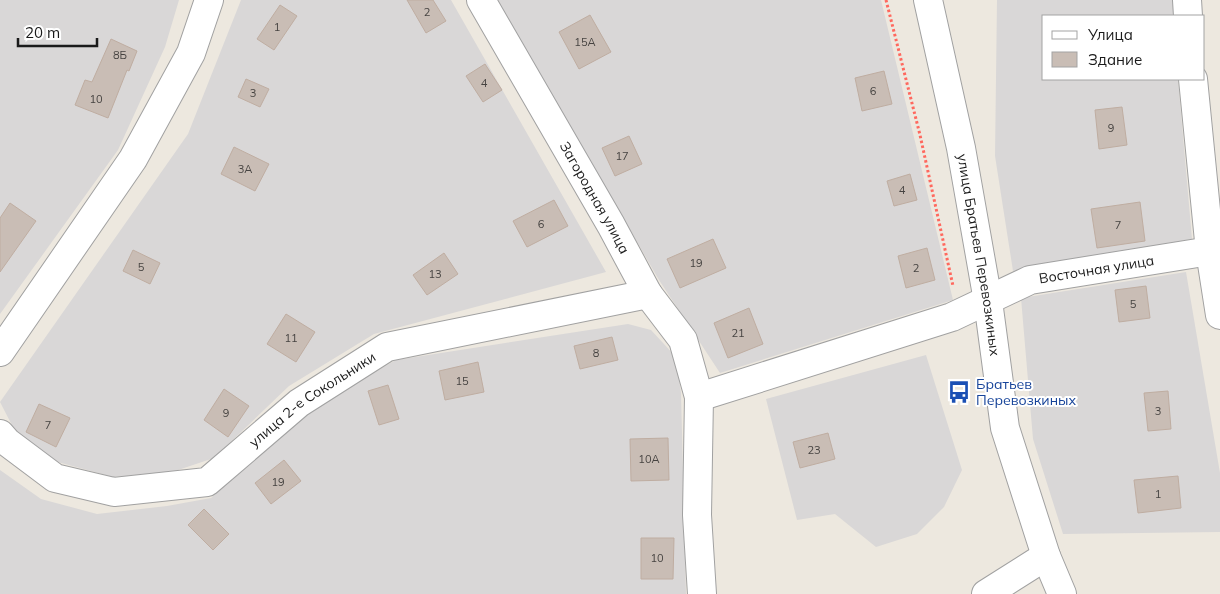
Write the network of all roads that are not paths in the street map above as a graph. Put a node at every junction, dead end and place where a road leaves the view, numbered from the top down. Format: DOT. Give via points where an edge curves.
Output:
graph roads {
  1 [pos="209,0"];
  2 [pos="482,0"];
  3 [pos="928,0"];
  4 [pos="1187,0"];
  5 [pos="1188,15"];
  6 [pos="1193,80"];
  7 [pos="1210,252"];
  8 [pos="648,294"];
  9 [pos="988,301"];
  10 [pos="1220,315"];
  11 [pos="0,352"];
  12 [pos="699,397"];
  13 [pos="0,434"];
  14 [pos="1046,556"];
  15 [pos="702,594"];
  16 [pos="986,594"];
  17 [pos="1062,594"];
  1 -- 11 [label="street" via="191,53 133,159"];
  2 -- 8 [label="street, Загородная улица"];
  3 -- 9 [label="street, улица Братьев Перевозкиных" via="961,148"];
  4 -- 5 [label="street"];
  6 -- 7 [label="street"];
  7 -- 9 [label="street, Восточная улица" via="1030,280"];
  7 -- 10 [label="street"];
  8 -- 12 [label="street, Загородная улица" via="683,340"];
  8 -- 13 [label="street, улица 2-е Сокольники" via="387,347 299,403 207,482 114,492 55,478"];
  9 -- 12 [label="street" via="952,317"];
  9 -- 14 [label="street, улица Братьев Перевозкиных" via="1005,428"];
  12 -- 15 [label="street, Загородная улица" via="697,516"];
  14 -- 16 [label="street"];
  14 -- 17 [label="street, улица Братьев Перевозкиных"];
}
